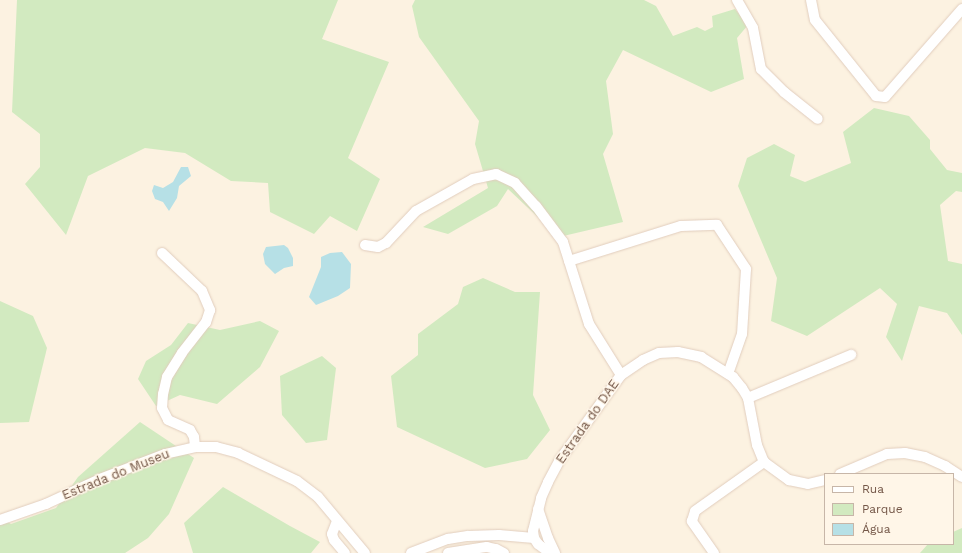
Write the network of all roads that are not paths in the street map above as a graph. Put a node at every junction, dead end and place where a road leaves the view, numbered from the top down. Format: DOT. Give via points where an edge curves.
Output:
graph roads {
  1 [pos="737,0"];
  2 [pos="812,0"];
  3 [pos="962,9"];
  4 [pos="818,119"];
  5 [pos="365,245"];
  6 [pos="162,253"];
  7 [pos="569,261"];
  8 [pos="851,355"];
  9 [pos="728,374"];
  10 [pos="622,375"];
  11 [pos="748,398"];
  12 [pos="195,447"];
  13 [pos="764,462"];
  14 [pos="842,473"];
  15 [pos="962,477"];
  16 [pos="824,480"];
  17 [pos="538,509"];
  18 [pos="0,520"];
  19 [pos="337,521"];
  20 [pos="534,538"];
  21 [pos="345,553"];
  22 [pos="365,553"];
  23 [pos="411,553"];
  24 [pos="448,553"];
  25 [pos="504,553"];
  26 [pos="550,553"];
  27 [pos="555,553"];
  28 [pos="714,553"];
  1 -- 4 [label="street" via="753,28 761,69 784,92"];
  2 -- 3 [label="street" via="815,20 876,96 885,97"];
  5 -- 7 [label="street" via="378,247 386,243 416,211 433,200 473,179 496,174 515,183 536,206 563,242"];
  6 -- 12 [label="street" via="202,291 210,310 206,322 167,377 163,394 162,408 168,420 190,430"];
  7 -- 9 [label="street" via="681,226 717,225 746,269 742,334"];
  7 -- 10 [label="street" via="589,324"];
  8 -- 11 [label="street"];
  9 -- 10 [label="street, Estrada do DAE" via="701,357 678,352 643,360"];
  9 -- 11 [label="street, Estrada do DAE"];
  10 -- 17 [label="street, Estrada do DAE" via="559,461"];
  11 -- 13 [label="street, Estrada do DAE" via="757,446"];
  12 -- 18 [label="street, Estrada do Museu" via="165,454 100,479 46,504"];
  12 -- 19 [label="street, Estrada do Museu" via="216,447 238,453 280,472 318,497"];
  13 -- 16 [label="street" via="789,480 808,484"];
  13 -- 28 [label="street" via="695,511 692,521"];
  14 -- 15 [label="street" via="887,454 905,453 925,456"];
  17 -- 20 [label="street, Estrada do DAE"];
  17 -- 27 [label="street"];
  19 -- 21 [label="street" via="332,534"];
  19 -- 22 [label="street, Estrada do Museu"];
  20 -- 23 [label="street" via="468,536 448,539"];
  20 -- 26 [label="street"];
  24 -- 25 [label="street" via="487,547 496,548"];
}
